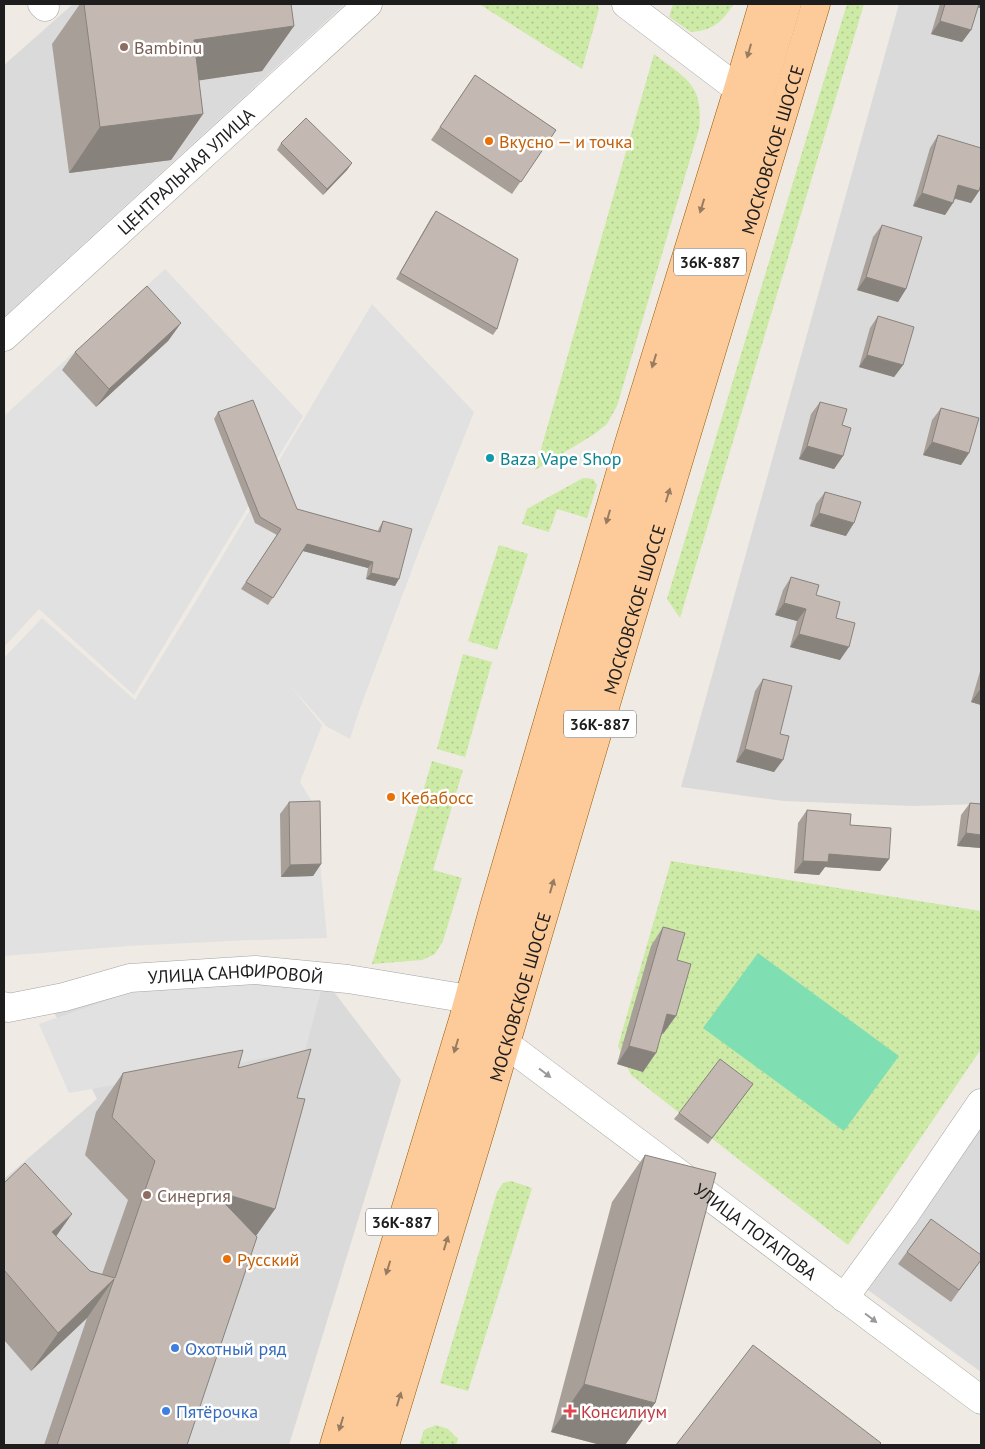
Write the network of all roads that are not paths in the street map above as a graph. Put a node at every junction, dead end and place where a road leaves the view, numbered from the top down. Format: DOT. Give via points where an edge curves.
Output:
graph roads {
  1 [pos="368,4"];
  2 [pos="626,4"];
  3 [pos="763,4"];
  4 [pos="787,4"];
  5 [pos="816,4"];
  6 [pos="738,89"];
  7 [pos="4,336"];
  8 [pos="469,999"];
  9 [pos="5,1011"];
  10 [pos="495,1037"];
  11 [pos="981,1103"];
  12 [pos="844,1298"];
  13 [pos="981,1400"];
  14 [pos="334,1445"];
  15 [pos="358,1445"];
  16 [pos="385,1445"];
  1 -- 7 [label="street, ЦЕНТРАЛЬНАЯ УЛИЦА"];
  2 -- 6 [label="street"];
  3 -- 6 [label="main road, 36К-887, one-way"];
  4 -- 10 [label="main road, МОСКОВСКОЕ ШОССЕ / 36К-887" via="605,612"];
  10 -- 5 [label="main road, МОСКОВСКОЕ ШОССЕ / 36К-887, one-way" via="631,619"];
  6 -- 8 [label="main road, 36К-887, one-way" via="629,443"];
  8 -- 9 [label="street, УЛИЦА САНФИРОВОЙ" via="348,979 255,970 130,978"];
  8 -- 14 [label="main road, 36К-887, one-way"];
  10 -- 12 [label="street, УЛИЦА ПОТАПОВА, one-way"];
  10 -- 15 [label="main road, МОСКОВСКОЕ ШОССЕ / 36К-887"];
  16 -- 10 [label="main road, МОСКОВСКОЕ ШОССЕ / 36К-887, one-way"];
  11 -- 12 [label="street"];
  12 -- 13 [label="street, УЛИЦА ПОТАПОВА, one-way"];
}
